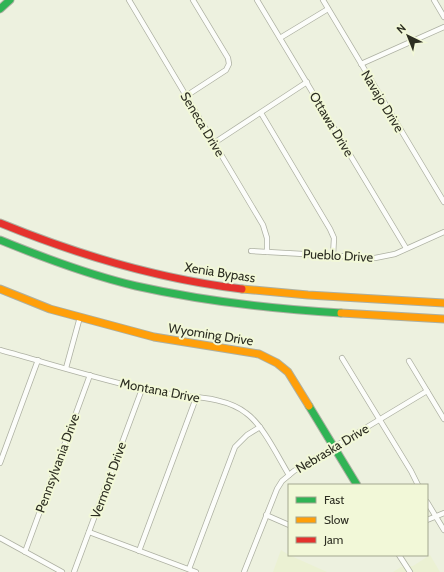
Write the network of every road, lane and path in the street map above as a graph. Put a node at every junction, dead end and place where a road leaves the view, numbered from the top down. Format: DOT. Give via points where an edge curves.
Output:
graph roads {
  1 [pos="10,0"];
  2 [pos="129,0"];
  3 [pos="193,0"];
  4 [pos="257,0"];
  5 [pos="323,0"];
  6 [pos="434,0"];
  7 [pos="0,9"];
  8 [pos="328,9"];
  9 [pos="444,17"];
  10 [pos="444,27"];
  11 [pos="280,38"];
  12 [pos="361,64"];
  13 [pos="306,82"];
  14 [pos="186,96"];
  15 [pos="260,113"];
  16 [pos="214,144"];
  17 [pos="444,202"];
  18 [pos="0,222"];
  19 [pos="444,232"];
  20 [pos="0,240"];
  21 [pos="406,248"];
  22 [pos="251,252"];
  23 [pos="267,252"];
  24 [pos="333,256"];
  25 [pos="0,289"];
  26 [pos="444,302"];
  27 [pos="80,317"];
  28 [pos="444,319"];
  29 [pos="0,350"];
  30 [pos="342,358"];
  31 [pos="38,360"];
  32 [pos="409,361"];
  33 [pos="66,368"];
  34 [pos="90,375"];
  35 [pos="142,389"];
  36 [pos="427,391"];
  37 [pos="196,398"];
  38 [pos="444,419"];
  39 [pos="380,420"];
  40 [pos="260,427"];
  41 [pos="334,447"];
  42 [pos="0,463"];
  43 [pos="289,475"];
  44 [pos="356,484"];
  45 [pos="418,484"];
  46 [pos="428,504"];
  47 [pos="444,513"];
  48 [pos="266,515"];
  49 [pos="436,516"];
  50 [pos="428,520"];
  51 [pos="288,525"];
  52 [pos="444,530"];
  53 [pos="89,532"];
  54 [pos="0,538"];
  55 [pos="139,551"];
  56 [pos="25,552"];
  57 [pos="400,556"];
  58 [pos="189,569"];
  59 [pos="62,572"];
  60 [pos="74,572"];
  61 [pos="196,572"];
  62 [pos="244,572"];
  63 [pos="410,572"];
  1 -- 7 [label="main road"];
  2 -- 14 [label="street, Seneca Drive"];
  3 -- 14 [label="street" via="228,58 229,64 226,70"];
  4 -- 11 [label="street, Ottawa Drive"];
  5 -- 8 [label="street, Navajo Drive"];
  6 -- 9 [label="street"];
  8 -- 11 [label="street"];
  8 -- 12 [label="street, Navajo Drive"];
  10 -- 12 [label="street"];
  11 -- 13 [label="street, Ottawa Drive"];
  12 -- 17 [label="street, Navajo Drive"];
  13 -- 15 [label="street"];
  13 -- 21 [label="street, Ottawa Drive"];
  14 -- 16 [label="street, Seneca Drive"];
  15 -- 16 [label="street"];
  15 -- 24 [label="street" via="330,229 334,238"];
  16 -- 23 [label="street, Seneca Drive" via="264,225"];
  18 -- 26 [label="main road, Xenia Bypass" via="64,248 159,275 297,294"];
  19 -- 21 [label="street, Pueblo Drive"];
  20 -- 28 [label="main road" via="86,272 189,297 270,308"];
  21 -- 24 [label="street, Pueblo Drive" via="375,258"];
  22 -- 23 [label="street, Pueblo Drive"];
  23 -- 24 [label="street, Pueblo Drive"];
  25 -- 27 [label="main road, Wyoming Drive" via="45,307"];
  27 -- 33 [label="street"];
  27 -- 41 [label="main road, Wyoming Drive" via="154,337 270,358 291,376"];
  29 -- 31 [label="street, Montana Drive"];
  30 -- 39 [label="street"];
  31 -- 33 [label="street, Montana Drive"];
  31 -- 42 [label="street"];
  32 -- 36 [label="street"];
  33 -- 34 [label="street, Montana Drive"];
  34 -- 35 [label="street, Montana Drive"];
  34 -- 56 [label="street, Pennsylvania Drive"];
  35 -- 37 [label="street, Montana Drive"];
  35 -- 53 [label="street, Vermont Drive"];
  36 -- 38 [label="street"];
  36 -- 39 [label="street, Nebraska Drive"];
  37 -- 40 [label="street, Montana Drive" via="236,406"];
  37 -- 55 [label="street"];
  39 -- 41 [label="street, Nebraska Drive"];
  39 -- 45 [label="street"];
  40 -- 43 [label="street, Montana Drive"];
  40 -- 58 [label="street" via="240,440 235,447"];
  41 -- 43 [label="street, Nebraska Drive"];
  41 -- 44 [label="main road, Wyoming Drive"];
  43 -- 48 [label="street, Nebraska Drive" via="277,489"];
  46 -- 49 [label="street"];
  47 -- 49 [label="street"];
  48 -- 51 [label="street"];
  48 -- 62 [label="street, Nebraska Drive"];
  49 -- 50 [label="street"];
  49 -- 52 [label="street"];
  53 -- 55 [label="street"];
  53 -- 60 [label="street, Vermont Drive"];
  54 -- 56 [label="street"];
  55 -- 58 [label="street"];
  56 -- 59 [label="street"];
  57 -- 63 [label="street"];
  58 -- 61 [label="street"];
}
